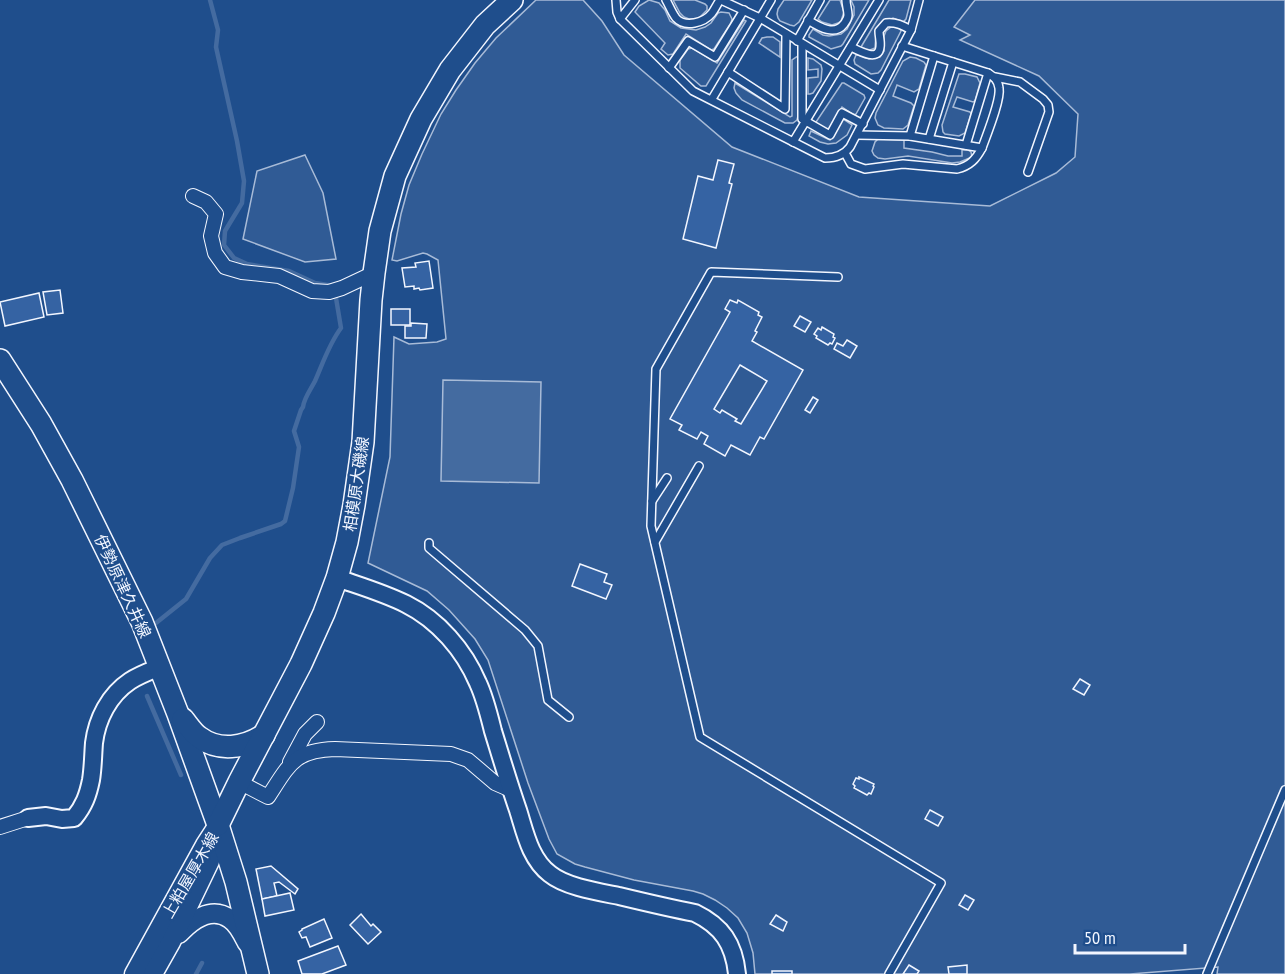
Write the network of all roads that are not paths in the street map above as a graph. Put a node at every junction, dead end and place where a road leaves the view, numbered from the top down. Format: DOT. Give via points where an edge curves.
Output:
graph roads {
  1 [pos="512,0"];
  2 [pos="615,0"];
  3 [pos="635,0"];
  4 [pos="666,0"];
  5 [pos="720,0"];
  6 [pos="771,0"];
  7 [pos="820,0"];
  8 [pos="846,0"];
  9 [pos="879,0"];
  10 [pos="919,0"];
  11 [pos="744,10"];
  12 [pos="760,18"];
  13 [pos="620,19"];
  14 [pos="808,20"];
  15 [pos="911,30"];
  16 [pos="786,34"];
  17 [pos="799,42"];
  18 [pos="902,46"];
  19 [pos="851,47"];
  20 [pos="934,56"];
  21 [pos="953,62"];
  22 [pos="839,66"];
  23 [pos="669,68"];
  24 [pos="728,72"];
  25 [pos="992,75"];
  26 [pos="880,90"];
  27 [pos="712,99"];
  28 [pos="806,122"];
  29 [pos="862,124"];
  30 [pos="857,135"];
  31 [pos="910,136"];
  32 [pos="929,139"];
  33 [pos="793,142"];
  34 [pos="966,145"];
  35 [pos="982,148"];
  36 [pos="845,153"];
  37 [pos="1028,172"];
  38 [pos="193,196"];
  39 [pos="374,273"];
  40 [pos="838,277"];
  41 [pos="0,360"];
  42 [pos="699,466"];
  43 [pos="667,478"];
  44 [pos="651,502"];
  45 [pos="655,542"];
  46 [pos="429,543"];
  47 [pos="337,578"];
  48 [pos="160,667"];
  49 [pos="178,714"];
  50 [pos="569,717"];
  51 [pos="317,722"];
  52 [pos="264,735"];
  53 [pos="289,764"];
  54 [pos="239,782"];
  55 [pos="511,790"];
  56 [pos="1285,790"];
  57 [pos="28,818"];
  58 [pos="218,825"];
  59 [pos="0,827"];
  60 [pos="171,942"];
  61 [pos="253,953"];
  62 [pos="135,974"];
  63 [pos="153,974"];
  64 [pos="258,974"];
  65 [pos="737,974"];
  66 [pos="889,974"];
  67 [pos="1207,974"];
  1 -- 39 [label="main road, 相模原大磯線" via="485,25 450,70 421,120 395,176 380,231"];
  2 -- 13 [label="lane"];
  3 -- 13 [label="lane"];
  4 -- 5 [label="lane" via="677,19 692,24 711,15"];
  5 -- 11 [label="lane"];
  6 -- 12 [label="lane"];
  7 -- 14 [label="lane"];
  8 -- 14 [label="lane" via="848,14 840,28 832,31"];
  9 -- 19 [label="lane"];
  10 -- 15 [label="lane"];
  11 -- 12 [label="lane"];
  11 -- 23 [label="lane" via="715,57 688,41"];
  12 -- 16 [label="lane"];
  12 -- 24 [label="lane"];
  13 -- 23 [label="lane"];
  14 -- 17 [label="lane"];
  15 -- 18 [label="lane"];
  15 -- 19 [label="lane" via="886,23 879,32 878,54"];
  16 -- 17 [label="lane"];
  16 -- 24 [label="lane" via="785,109"];
  17 -- 22 [label="lane"];
  17 -- 28 [label="lane" via="802,119"];
  18 -- 20 [label="lane"];
  18 -- 26 [label="lane"];
  19 -- 22 [label="lane"];
  20 -- 21 [label="lane"];
  20 -- 31 [label="lane"];
  21 -- 25 [label="lane"];
  21 -- 32 [label="lane"];
  22 -- 26 [label="lane"];
  22 -- 28 [label="lane"];
  23 -- 27 [label="lane" via="693,91"];
  24 -- 27 [label="lane"];
  25 -- 34 [label="lane"];
  25 -- 35 [label="lane" via="1000,94"];
  25 -- 37 [label="lane" via="1020,82 1048,105"];
  26 -- 29 [label="lane"];
  27 -- 33 [label="lane"];
  28 -- 29 [label="lane" via="830,135 842,113"];
  28 -- 33 [label="lane"];
  29 -- 30 [label="lane"];
  30 -- 31 [label="lane"];
  30 -- 36 [label="lane"];
  31 -- 32 [label="lane"];
  32 -- 34 [label="lane"];
  33 -- 36 [label="lane" via="825,158"];
  34 -- 35 [label="lane"];
  35 -- 36 [label="lane" via="971,164 957,169 903,164 865,169 851,164"];
  38 -- 39 [label="street" via="206,202 216,214 211,236 215,253 225,267 279,276 312,291 329,292"];
  39 -- 47 [label="main road, 相模原大磯線" via="363,442 351,523"];
  40 -- 44 [label="lane" via="711,272 656,369"];
  41 -- 48 [label="main road, 伊勢原津久井線" via="72,480"];
  42 -- 45 [label="lane"];
  43 -- 44 [label="lane"];
  44 -- 45 [label="lane"];
  45 -- 66 [label="lane" via="700,737 941,883"];
  46 -- 50 [label="lane" via="429,548 525,630 538,646 548,700"];
  47 -- 52 [label="main road, 相模原大磯線" via="301,664"];
  47 -- 55 [label="street" via="408,605 455,645 479,684"];
  48 -- 49 [label="main road, 伊勢原津久井線"];
  48 -- 57 [label="street" via="130,681 114,694 104,710 82,809 74,818"];
  49 -- 52 [label="main road" via="199,737 219,747 248,745"];
  49 -- 58 [label="main road, 伊勢原津久井線"];
  51 -- 53 [label="street"];
  52 -- 54 [label="main road, 相模原大磯線"];
  53 -- 54 [label="street" via="268,797"];
  53 -- 55 [label="street" via="318,749 451,754 468,760 495,783"];
  54 -- 58 [label="main road, 相模原大磯線"];
  55 -- 65 [label="street" via="536,859 550,874 589,890 704,917 718,928 731,947"];
  56 -- 67 [label="lane"];
  57 -- 59 [label="street"];
  58 -- 60 [label="main road, 上粕屋厚木線" via="210,861"];
  58 -- 61 [label="main road"];
  58 -- 62 [label="main road, 上粕屋厚木線"];
  60 -- 61 [label="main road" via="199,917 222,915 239,928"];
  60 -- 63 [label="main road, 上粕屋厚木線"];
  61 -- 64 [label="main road"];
}
